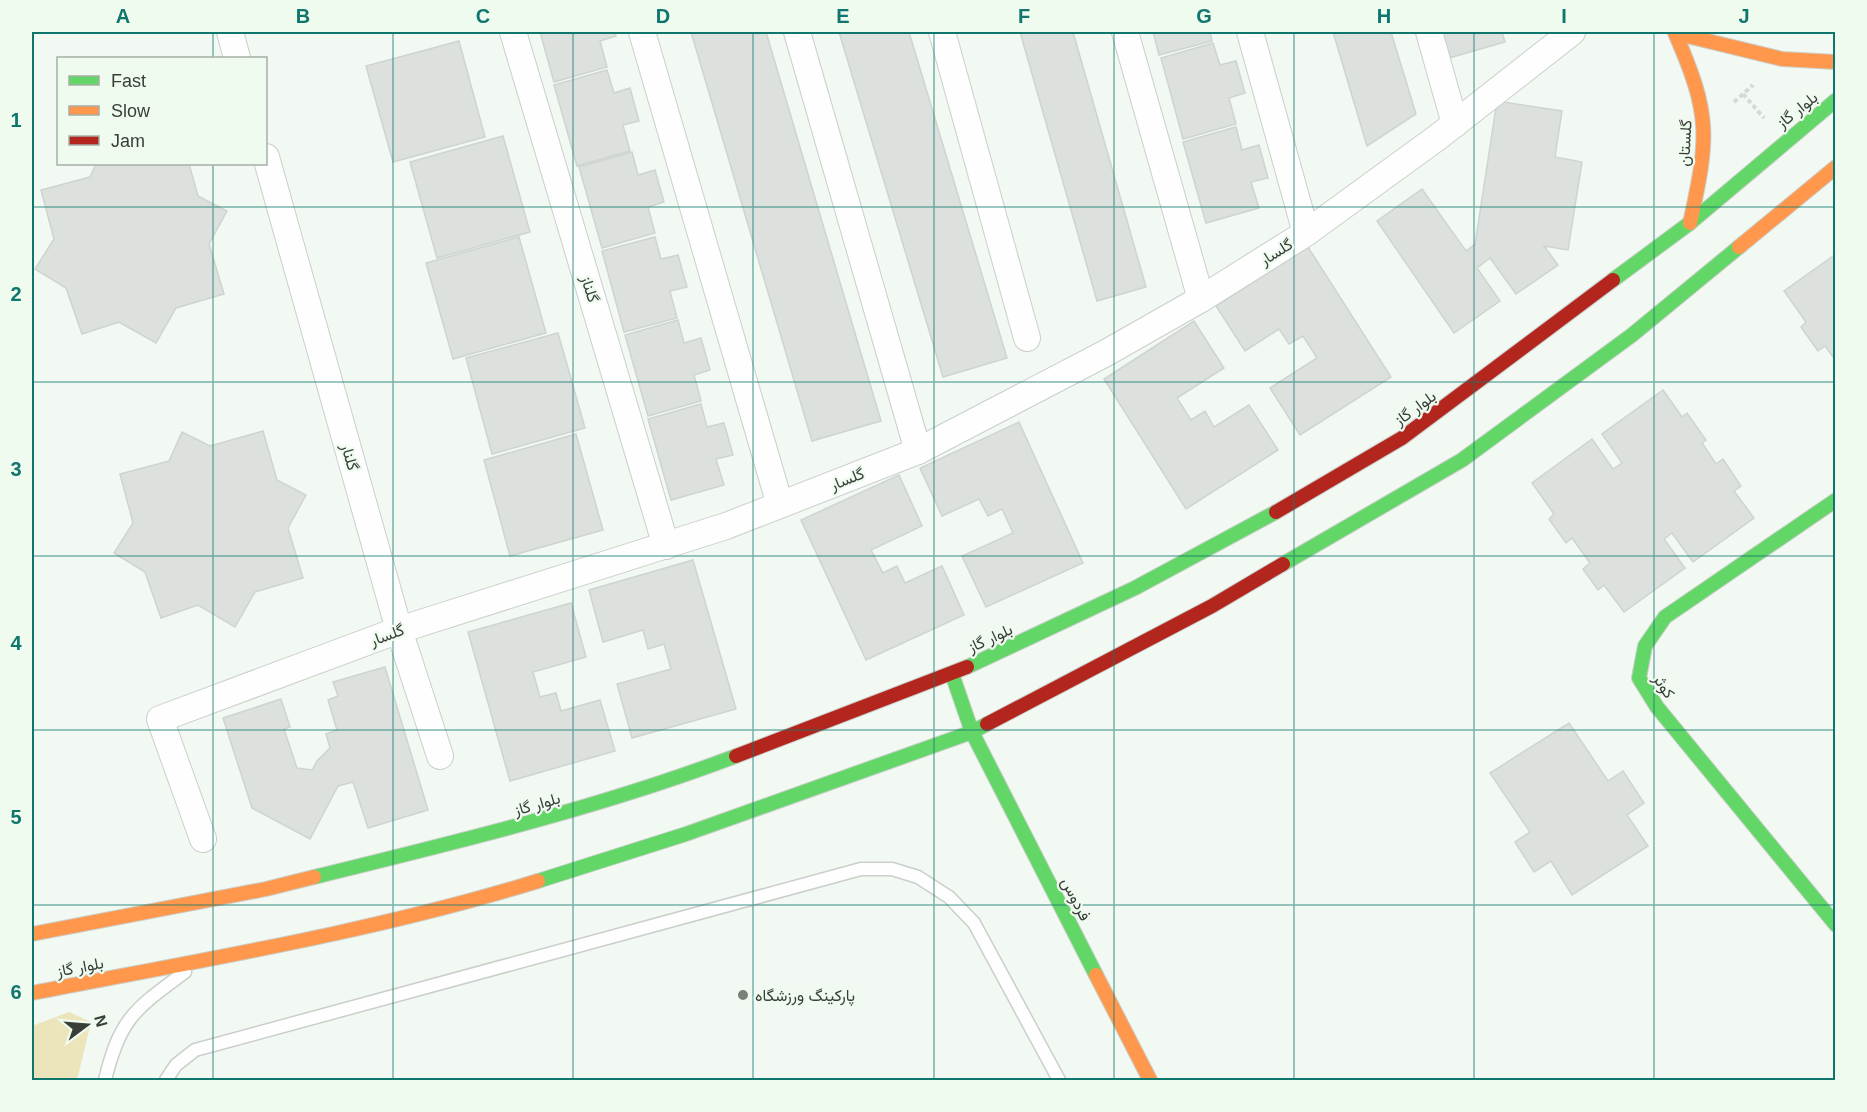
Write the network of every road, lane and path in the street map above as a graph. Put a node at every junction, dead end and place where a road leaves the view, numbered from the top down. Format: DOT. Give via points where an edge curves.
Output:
graph roads {
  1 [pos="230,32"];
  2 [pos="513,32"];
  3 [pos="642,32"];
  4 [pos="797,32"];
  5 [pos="942,32"];
  6 [pos="1125,32"];
  7 [pos="1250,32"];
  8 [pos="1429,32"];
  9 [pos="1572,32"];
  10 [pos="1674,32"];
  11 [pos="237,57"];
  12 [pos="1782,59"];
  13 [pos="1836,62"];
  14 [pos="1836,100"];
  15 [pos="1455,124"];
  16 [pos="1704,130"];
  17 [pos="267,161"];
  18 [pos="1836,167"];
  19 [pos="1690,223"];
  20 [pos="1306,233"];
  21 [pos="1202,299"];
  22 [pos="1027,338"];
  23 [pos="918,450"];
  24 [pos="1836,500"];
  25 [pos="780,505"];
  26 [pos="666,546"];
  27 [pos="399,630"];
  28 [pos="952,674"];
  29 [pos="972,732"];
  30 [pos="440,756"];
  31 [pos="203,839"];
  32 [pos="1836,925"];
  33 [pos="32,934"];
  34 [pos="200,961"];
  35 [pos="32,993"];
  36 [pos="105,1080"];
  37 [pos="166,1080"];
  38 [pos="1059,1080"];
  39 [pos="1150,1080"];
  1 -- 11 [label="street"];
  2 -- 26 [label="street, گلناز"];
  3 -- 25 [label="street"];
  4 -- 23 [label="street"];
  5 -- 22 [label="street"];
  6 -- 21 [label="street"];
  7 -- 20 [label="street"];
  8 -- 15 [label="street"];
  9 -- 15 [label="street, گلسار"];
  10 -- 12 [label="main road, گلستان"];
  10 -- 16 [label="main road, گلستان" via="1693,75"];
  12 -- 13 [label="main road, گلستان"];
  12 -- 16 [label="path"];
  14 -- 19 [label="main road, بلوار گاز"];
  15 -- 20 [label="street, گلسار"];
  16 -- 19 [label="main road, گلستان" via="1703,162"];
  17 -- 27 [label="street, گلنار"];
  18 -- 29 [label="main road, بلوار گاز" via="1632,335 1462,460 1212,606"];
  19 -- 28 [label="main road, بلوار گاز" via="1402,438 1257,523 1135,588"];
  20 -- 21 [label="street, گلسار"];
  21 -- 23 [label="street, گلسار" via="1027,396"];
  23 -- 25 [label="street, گلسار"];
  24 -- 32 [label="main road, کوثر" via="1665,617 1644,646 1639,678 1657,707"];
  25 -- 26 [label="street, گلسار"];
  26 -- 27 [label="street, گلسار"];
  27 -- 30 [label="street, گلنار"];
  27 -- 31 [label="street, گلسار" via="160,719"];
  28 -- 29 [label="main road, فردوس"];
  28 -- 33 [label="main road, بلوار گاز" via="689,774 535,822 266,889"];
  29 -- 34 [label="main road, بلوار گاز" via="686,834 489,896"];
  29 -- 39 [label="main road, فردوس"];
  34 -- 35 [label="main road, بلوار گاز"];
  34 -- 36 [label="lane" via="125,1022"];
  37 -- 38 [label="lane" via="176,1065 195,1050 861,869 892,869 918,877 949,897 966,914"];
}
